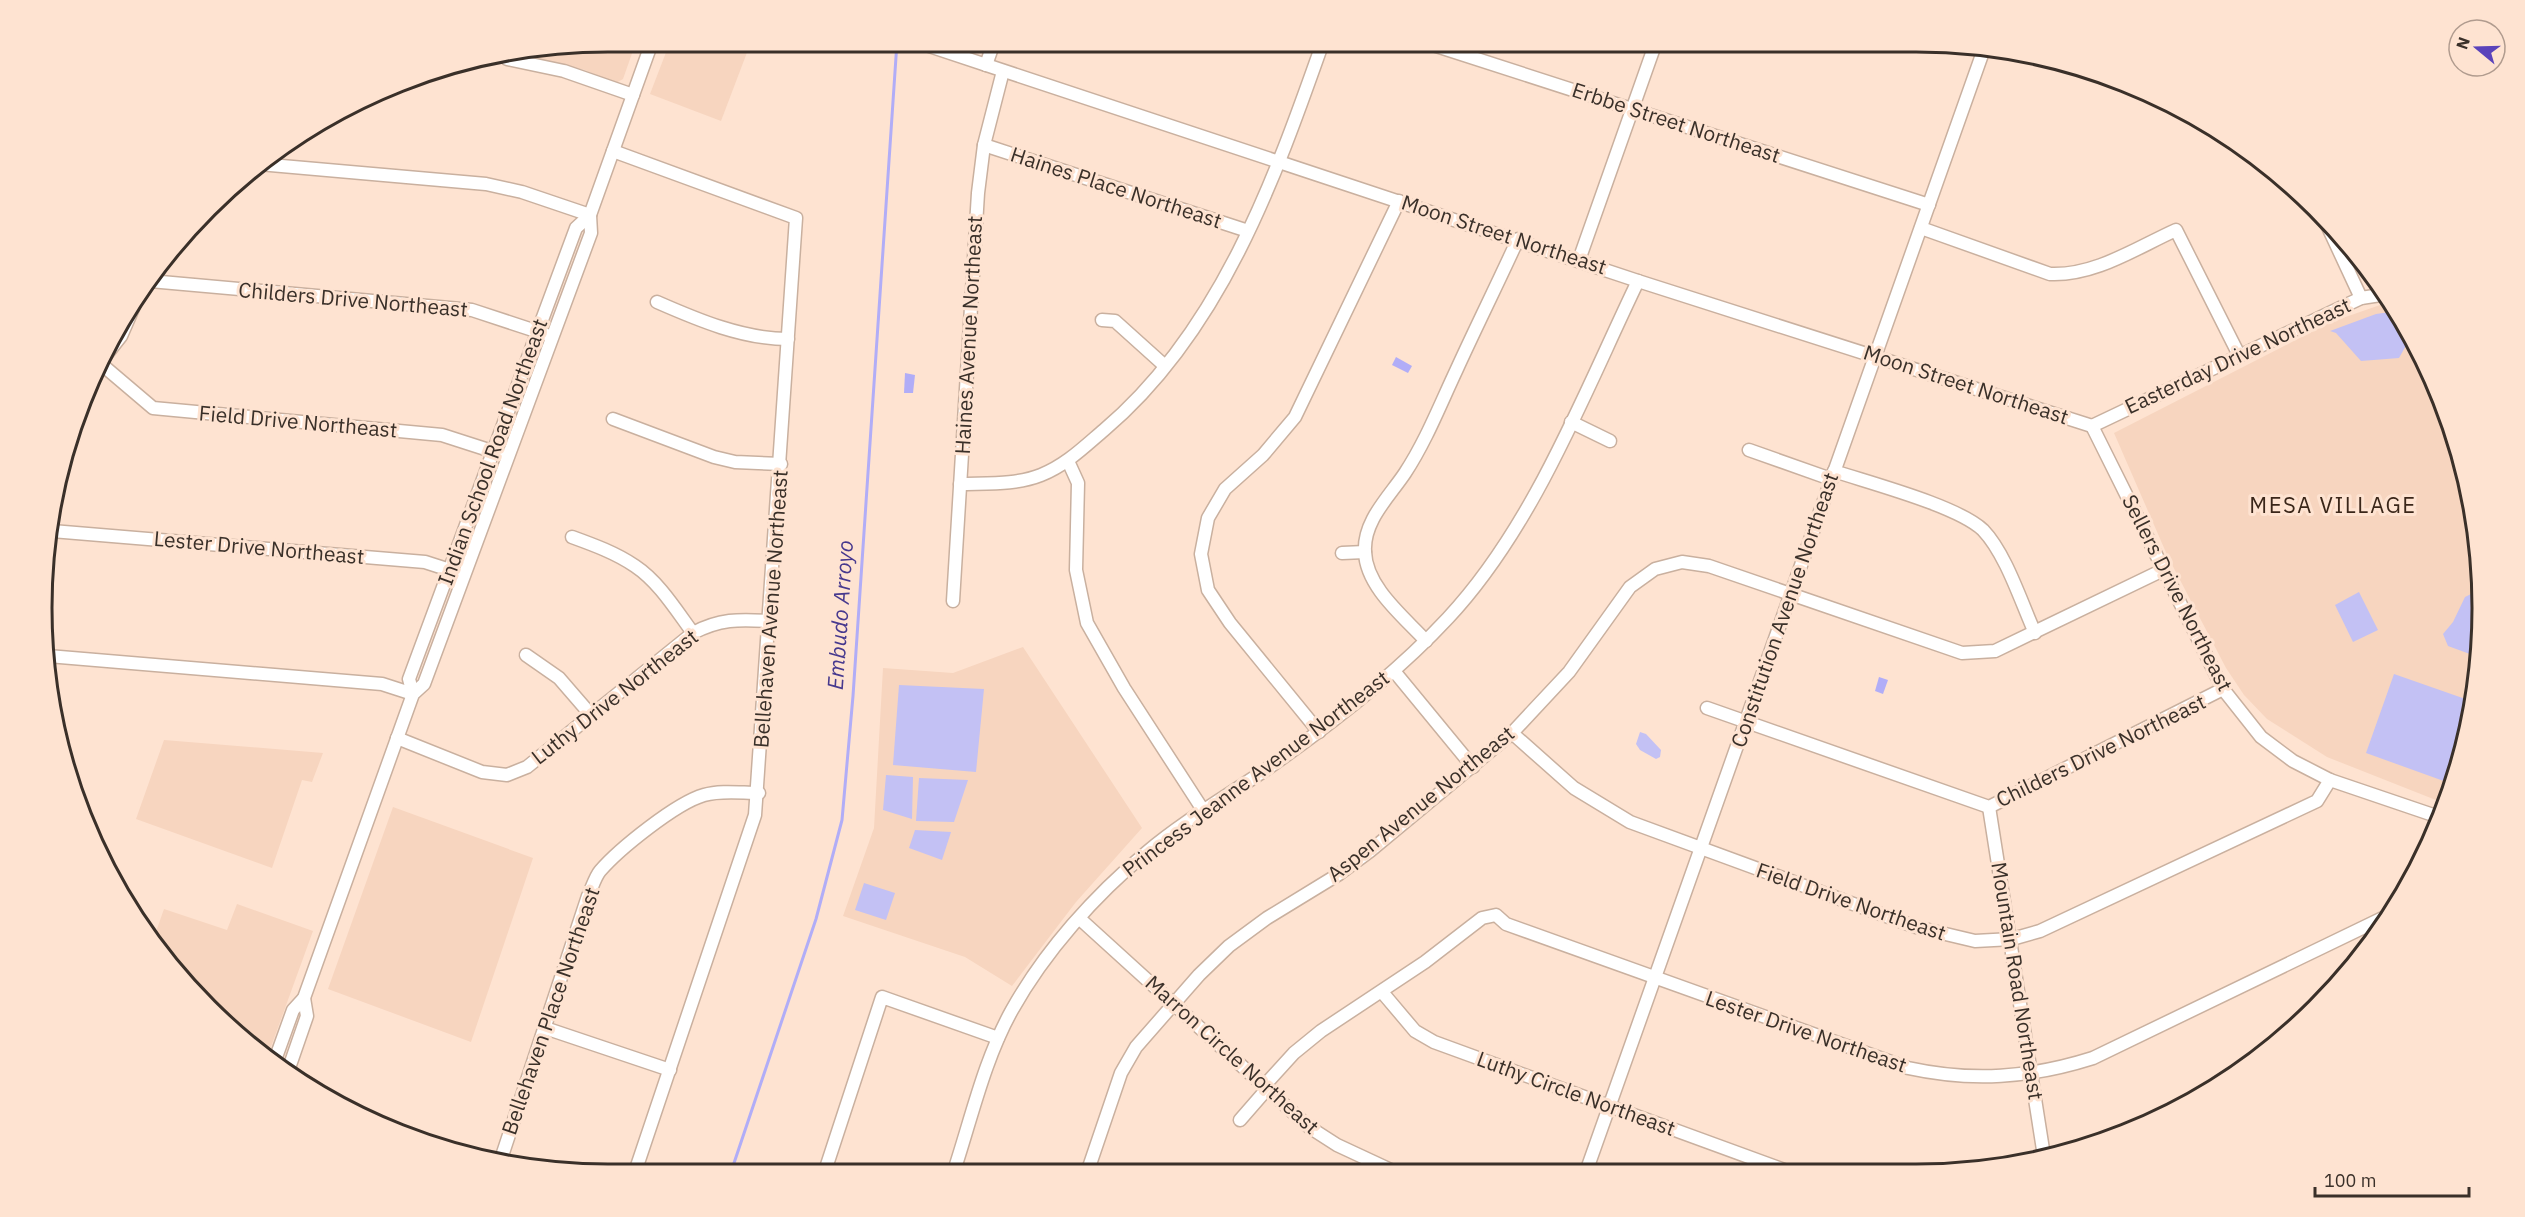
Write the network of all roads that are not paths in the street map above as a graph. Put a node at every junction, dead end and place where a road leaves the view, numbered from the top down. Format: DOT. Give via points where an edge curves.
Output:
graph roads {
  1 [pos="648,52"];
  2 [pos="946,52"];
  3 [pos="991,52"];
  4 [pos="1319,52"];
  5 [pos="1455,52"];
  6 [pos="1653,52"];
  7 [pos="1981,56"];
  8 [pos="515,61"];
  9 [pos="986,66"];
  10 [pos="1003,71"];
  11 [pos="633,94"];
  12 [pos="1633,110"];
  13 [pos="984,145"];
  14 [pos="613,151"];
  15 [pos="1281,161"];
  16 [pos="273,165"];
  17 [pos="1399,201"];
  18 [pos="1929,205"];
  19 [pos="590,215"];
  20 [pos="1921,228"];
  21 [pos="1248,231"];
  22 [pos="1518,239"];
  23 [pos="2335,242"];
  24 [pos="1579,260"];
  25 [pos="1638,281"];
  26 [pos="159,282"];
  27 [pos="2376,296"];
  28 [pos="2361,298"];
  29 [pos="657,302"];
  30 [pos="1102,320"];
  31 [pos="538,332"];
  32 [pos="552,336"];
  33 [pos="788,339"];
  34 [pos="2239,355"];
  35 [pos="1875,356"];
  36 [pos="1165,366"];
  37 [pos="108,368"];
  38 [pos="613,419"];
  39 [pos="1571,422"];
  40 [pos="2092,426"];
  41 [pos="1610,441"];
  42 [pos="1749,450"];
  43 [pos="493,452"];
  44 [pos="509,456"];
  45 [pos="1068,461"];
  46 [pos="780,464"];
  47 [pos="1832,475"];
  48 [pos="960,484"];
  49 [pos="58,531"];
  50 [pos="572,537"];
  51 [pos="1365,552"];
  52 [pos="1342,554"];
  53 [pos="449,570"];
  54 [pos="2163,570"];
  55 [pos="465,575"];
  56 [pos="1791,594"];
  57 [pos="953,601"];
  58 [pos="768,621"];
  59 [pos="693,633"];
  60 [pos="2035,633"];
  61 [pos="1425,641"];
  62 [pos="526,655"];
  63 [pos="55,657"];
  64 [pos="1394,671"];
  65 [pos="2223,688"];
  66 [pos="413,694"];
  67 [pos="1707,708"];
  68 [pos="591,715"];
  69 [pos="1745,723"];
  70 [pos="1319,732"];
  71 [pos="1512,733"];
  72 [pos="397,738"];
  73 [pos="1473,767"];
  74 [pos="2330,780"];
  75 [pos="759,794"];
  76 [pos="1989,807"];
  77 [pos="1203,810"];
  78 [pos="2432,815"];
  79 [pos="1701,850"];
  80 [pos="1080,919"];
  81 [pos="2376,921"];
  82 [pos="2012,939"];
  83 [pos="1655,979"];
  84 [pos="1382,992"];
  85 [pos="304,998"];
  86 [pos="1173,1003"];
  87 [pos="545,1028"];
  88 [pos="998,1038"];
  89 [pos="277,1055"];
  90 [pos="290,1064"];
  91 [pos="670,1070"];
  92 [pos="2032,1074"];
  93 [pos="1266,1087"];
  94 [pos="1609,1106"];
  95 [pos="1240,1120"];
  96 [pos="2043,1150"];
  97 [pos="503,1154"];
  98 [pos="638,1164"];
  99 [pos="827,1164"];
  100 [pos="956,1164"];
  101 [pos="1090,1164"];
  102 [pos="1377,1164"];
  103 [pos="1589,1164"];
  104 [pos="1768,1164"];
  1 -- 11 [label="street, Indian School Road Northeast"];
  2 -- 9 [label="street, Moon Street Northeast"];
  3 -- 9 [label="street"];
  4 -- 15 [label="street"];
  5 -- 12 [label="street, Erbbe Street Northeast"];
  6 -- 12 [label="street"];
  7 -- 18 [label="street, Constitution Avenue Northeast"];
  8 -- 11 [label="street" via="564,71"];
  9 -- 10 [label="street, Moon Street Northeast"];
  10 -- 13 [label="street, Haines Avenue Northeast"];
  10 -- 15 [label="street, Moon Street Northeast"];
  11 -- 14 [label="street, Indian School Road Northeast"];
  12 -- 18 [label="street, Erbbe Street Northeast"];
  12 -- 24 [label="street"];
  13 -- 21 [label="street, Haines Place Northeast"];
  13 -- 48 [label="street, Haines Avenue Northeast"];
  14 -- 19 [label="street, Indian School Road Northeast"];
  14 -- 33 [label="street, Bellehaven Avenue Northeast" via="796,218"];
  15 -- 17 [label="street, Moon Street Northeast"];
  15 -- 21 [label="street"];
  16 -- 19 [label="street" via="486,184"];
  17 -- 22 [label="street, Moon Street Northeast"];
  17 -- 70 [label="street" via="1295,417 1263,455 1225,489 1208,518 1201,554 1208,590"];
  18 -- 20 [label="street, Constitution Avenue Northeast"];
  19 -- 31 [label="street, Indian School Road Northeast" via="576,228"];
  19 -- 32 [label="street, Indian School Road Northeast" via="591,233"];
  20 -- 34 [label="street" via="2050,274 2068,275 2087,271 2176,230"];
  20 -- 35 [label="street, Constitution Avenue Northeast"];
  21 -- 36 [label="street" via="1211,302"];
  22 -- 24 [label="street, Moon Street Northeast"];
  22 -- 51 [label="street" via="1434,422 1373,519"];
  23 -- 28 [label="street"];
  24 -- 25 [label="street, Moon Street Northeast"];
  25 -- 35 [label="street, Moon Street Northeast"];
  25 -- 39 [label="street, Princess Jeanne Avenue Northeast"];
  26 -- 31 [label="street, Childers Drive Northeast" via="432,304 491,314"];
  27 -- 28 [label="street, Easterday Drive Northeast"];
  28 -- 34 [label="street, Easterday Drive Northeast"];
  29 -- 33 [label="street" via="741,333"];
  30 -- 36 [label="street" via="1115,321"];
  31 -- 32 [label="street, Childers Drive Northeast"];
  31 -- 43 [label="street, Indian School Road Northeast"];
  32 -- 44 [label="street, Indian School Road Northeast"];
  33 -- 46 [label="street, Bellehaven Avenue Northeast"];
  34 -- 40 [label="street, Easterday Drive Northeast"];
  35 -- 40 [label="street, Moon Street Northeast"];
  35 -- 47 [label="street, Constitution Avenue Northeast"];
  36 -- 45 [label="street" via="1125,413"];
  37 -- 43 [label="street, Field Drive Northeast" via="153,408 442,435"];
  38 -- 46 [label="street" via="714,457"];
  39 -- 41 [label="street"];
  39 -- 61 [label="street, Princess Jeanne Avenue Northeast" via="1532,500 1482,580"];
  40 -- 54 [label="street, Sellers Drive Northeast"];
  42 -- 47 [label="street"];
  43 -- 44 [label="street, Field Drive Northeast"];
  43 -- 53 [label="street, Indian School Road Northeast"];
  44 -- 55 [label="street, Indian School Road Northeast"];
  45 -- 48 [label="street" via="1025,480"];
  45 -- 77 [label="street" via="1078,483 1076,570 1087,623"];
  46 -- 58 [label="street, Bellehaven Avenue Northeast"];
  47 -- 56 [label="street, Constitution Avenue Northeast"];
  47 -- 60 [label="street" via="1963,515 1983,531 2000,557"];
  48 -- 57 [label="street, Haines Avenue Northeast"];
  49 -- 53 [label="street, Lester Drive Northeast" via="425,562"];
  50 -- 59 [label="street" via="637,567"];
  51 -- 52 [label="street"];
  51 -- 61 [label="street" via="1375,581"];
  53 -- 55 [label="street, Lester Drive Northeast"];
  53 -- 66 [label="street, Indian School Road Northeast" via="409,680"];
  54 -- 60 [label="street, Aspen Avenue Northeast"];
  54 -- 65 [label="street, Sellers Drive Northeast"];
  55 -- 66 [label="street, Indian School Road Northeast" via="424,684"];
  56 -- 60 [label="street, Aspen Avenue Northeast" via="1962,653 1995,651"];
  56 -- 69 [label="street, Constitution Avenue Northeast"];
  56 -- 71 [label="street, Aspen Avenue Northeast" via="1709,566 1682,562 1655,569 1630,587 1569,672"];
  58 -- 59 [label="street, Luthy Drive Northeast" via="730,619"];
  58 -- 75 [label="street, Bellehaven Avenue Northeast"];
  59 -- 68 [label="street, Luthy Drive Northeast"];
  61 -- 64 [label="street, Princess Jeanne Avenue Northeast"];
  62 -- 68 [label="street" via="559,678"];
  63 -- 66 [label="street" via="382,684"];
  64 -- 70 [label="street, Princess Jeanne Avenue Northeast"];
  64 -- 73 [label="street"];
  65 -- 74 [label="street, Sellers Drive Northeast" via="2261,737 2293,761"];
  65 -- 76 [label="street, Childers Drive Northeast"];
  66 -- 72 [label="street, Indian School Road Northeast"];
  67 -- 69 [label="street, Childers Drive Northeast"];
  68 -- 72 [label="street, Luthy Drive Northeast" via="527,767 507,775 482,772"];
  69 -- 76 [label="street, Childers Drive Northeast"];
  69 -- 79 [label="street, Constitution Avenue Northeast"];
  70 -- 77 [label="street, Princess Jeanne Avenue Northeast"];
  71 -- 73 [label="street, Aspen Avenue Northeast"];
  71 -- 79 [label="street, Field Drive Northeast" via="1583,793 1630,822"];
  72 -- 85 [label="street, Indian School Road Northeast"];
  73 -- 86 [label="street, Aspen Avenue Northeast" via="1370,851 1229,946"];
  74 -- 78 [label="street, Sellers Drive Northeast"];
  74 -- 82 [label="street, Field Drive Northeast" via="2317,801 2066,920"];
  75 -- 87 [label="street, Bellehaven Place Northeast" via="721,792 686,802 598,873"];
  75 -- 91 [label="street, Bellehaven Avenue Northeast" via="750,834"];
  76 -- 82 [label="street, Mountain Road Northeast"];
  77 -- 80 [label="street, Princess Jeanne Avenue Northeast" via="1131,866"];
  79 -- 82 [label="street, Field Drive Northeast" via="1940,934 1975,940"];
  79 -- 83 [label="street, Constitution Avenue Northeast"];
  80 -- 86 [label="street, Marron Circle Northeast"];
  80 -- 88 [label="street, Princess Jeanne Avenue Northeast" via="1024,990"];
  81 -- 92 [label="street, Lester Drive Northeast" via="2093,1058"];
  82 -- 92 [label="street, Mountain Road Northeast"];
  83 -- 84 [label="street, Lester Drive Northeast" via="1506,924 1496,915 1482,918"];
  83 -- 92 [label="street, Lester Drive Northeast" via="1908,1068 1959,1077"];
  83 -- 94 [label="street, Constitution Avenue Northeast"];
  84 -- 93 [label="street, Lester Drive Northeast" via="1320,1031 1294,1053"];
  84 -- 94 [label="street, Luthy Circle Northeast" via="1414,1031 1434,1042"];
  85 -- 89 [label="street, Indian School Road Northeast" via="293,1010"];
  85 -- 90 [label="street, Indian School Road Northeast" via="307,1016"];
  86 -- 93 [label="street, Marron Circle Northeast"];
  86 -- 101 [label="street, Aspen Avenue Northeast" via="1136,1047 1121,1073"];
  87 -- 91 [label="street"];
  87 -- 97 [label="street, Bellehaven Place Northeast"];
  88 -- 99 [label="street" via="882,998"];
  88 -- 100 [label="street, Princess Jeanne Avenue Northeast"];
  91 -- 98 [label="street, Bellehaven Avenue Northeast"];
  92 -- 96 [label="street, Mountain Road Northeast"];
  93 -- 95 [label="street, Lester Drive Northeast"];
  93 -- 102 [label="street, Marron Circle Northeast" via="1309,1127 1337,1146"];
  94 -- 103 [label="street, Constitution Avenue Northeast"];
  94 -- 104 [label="street, Luthy Circle Northeast"];
}
